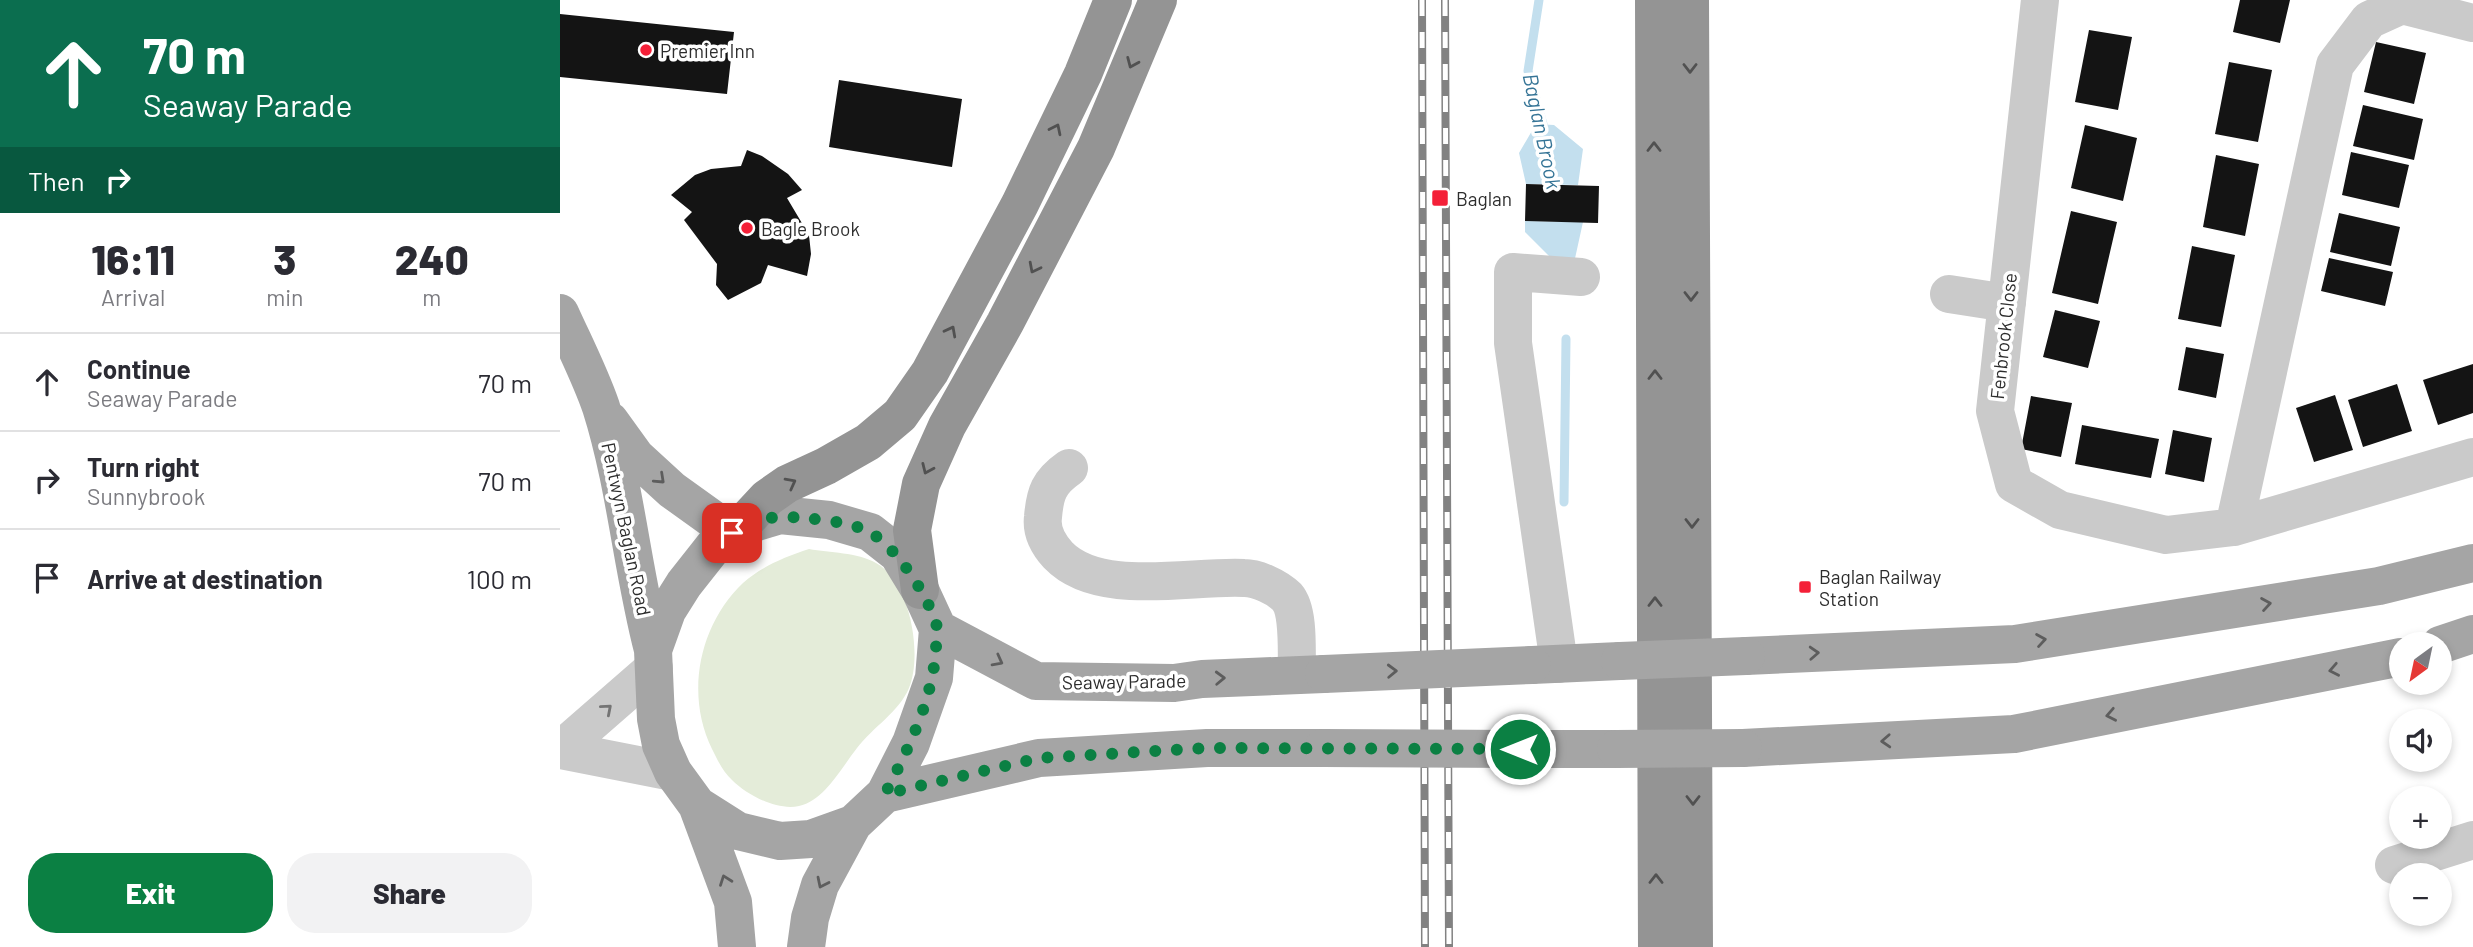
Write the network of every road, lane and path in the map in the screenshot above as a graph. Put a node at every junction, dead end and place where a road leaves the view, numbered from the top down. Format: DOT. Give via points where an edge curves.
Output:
graph roads {
  1 [pos="1113,0"];
  2 [pos="1158,0"];
  3 [pos="1654,0"];
  4 [pos="1690,0"];
  5 [pos="2040,0"];
  6 [pos="2473,23"];
  7 [pos="1581,277"];
  8 [pos="1949,294"];
  9 [pos="2007,303"];
  10 [pos="560,313"];
  11 [pos="601,408"];
  12 [pos="2473,457"];
  13 [pos="1069,468"];
  14 [pos="2234,527"];
  15 [pos="736,530"];
  16 [pos="2473,563"];
  17 [pos="920,590"];
  18 [pos="937,629"];
  19 [pos="2473,634"];
  20 [pos="2452,641"];
  21 [pos="653,659"];
  22 [pos="2389,659"];
  23 [pos="1545,665"];
  24 [pos="1310,675"];
  25 [pos="560,750"];
  26 [pos="673,772"];
  27 [pos="885,794"];
  28 [pos="697,805"];
  29 [pos="853,824"];
  30 [pos="2473,840"];
  31 [pos="2397,863"];
  32 [pos="737,947"];
  33 [pos="806,947"];
  34 [pos="1657,947"];
  35 [pos="1694,947"];
  15 -- 1 [label="highway, one-way" via="787,484 868,442 901,415 930,372 1020,204"];
  2 -- 17 [label="highway, one-way" via="1096,148 947,426 921,484 912,530"];
  34 -- 3 [label="highway, one-way"];
  4 -- 35 [label="highway, one-way"];
  5 -- 9 [label="street, Fenbrook Close"];
  6 -- 14 [label="street" via="2402,5 2369,20 2335,65"];
  7 -- 23 [label="street" via="1513,272 1513,343"];
  8 -- 9 [label="street"];
  9 -- 14 [label="street, Fenbrook Close" via="1995,411 2014,484 2060,510 2166,535"];
  10 -- 11 [label="main road, Pentwyn Baglan Road"];
  11 -- 15 [label="main road, Pentwyn Baglan Road, one-way" via="636,457 671,490"];
  11 -- 21 [label="main road, Pentwyn Baglan Road" via="626,511"];
  12 -- 14 [label="street, Fenbrook Close"];
  13 -- 24 [label="street" via="1053,479 1044,501 1042,525 1049,545 1065,562 1087,573 1130,582 1245,578 1266,583 1286,597 1294,612"];
  15 -- 17 [label="main road" via="780,515 829,520 870,532 898,554"];
  15 -- 21 [label="main road" via="714,546 684,584 667,611"];
  23 -- 16 [label="main road, Seaway Parade, one-way, bridge" via="2015,644 2379,586"];
  17 -- 18 [label="main road"];
  18 -- 24 [label="main road, Seaway Parade, one-way" via="1036,681 1174,683"];
  18 -- 27 [label="main road" via="934,678 911,743"];
  19 -- 20 [label="main road"];
  25 -- 21 [label="street, one-way"];
  21 -- 26 [label="main road" via="656,719"];
  22 -- 27 [label="main road, one-way, bridge" via="2014,734 1743,748 1207,748 1039,758"];
  24 -- 23 [label="main road, Seaway Parade, one-way, bridge"];
  25 -- 26 [label="street"];
  26 -- 28 [label="main road"];
  27 -- 29 [label="main road"];
  28 -- 29 [label="main road" via="738,831 780,841 811,839"];
  32 -- 28 [label="main road, one-way" via="733,902"];
  29 -- 33 [label="main road, one-way" via="820,885"];
  30 -- 31 [label="street"];
}
